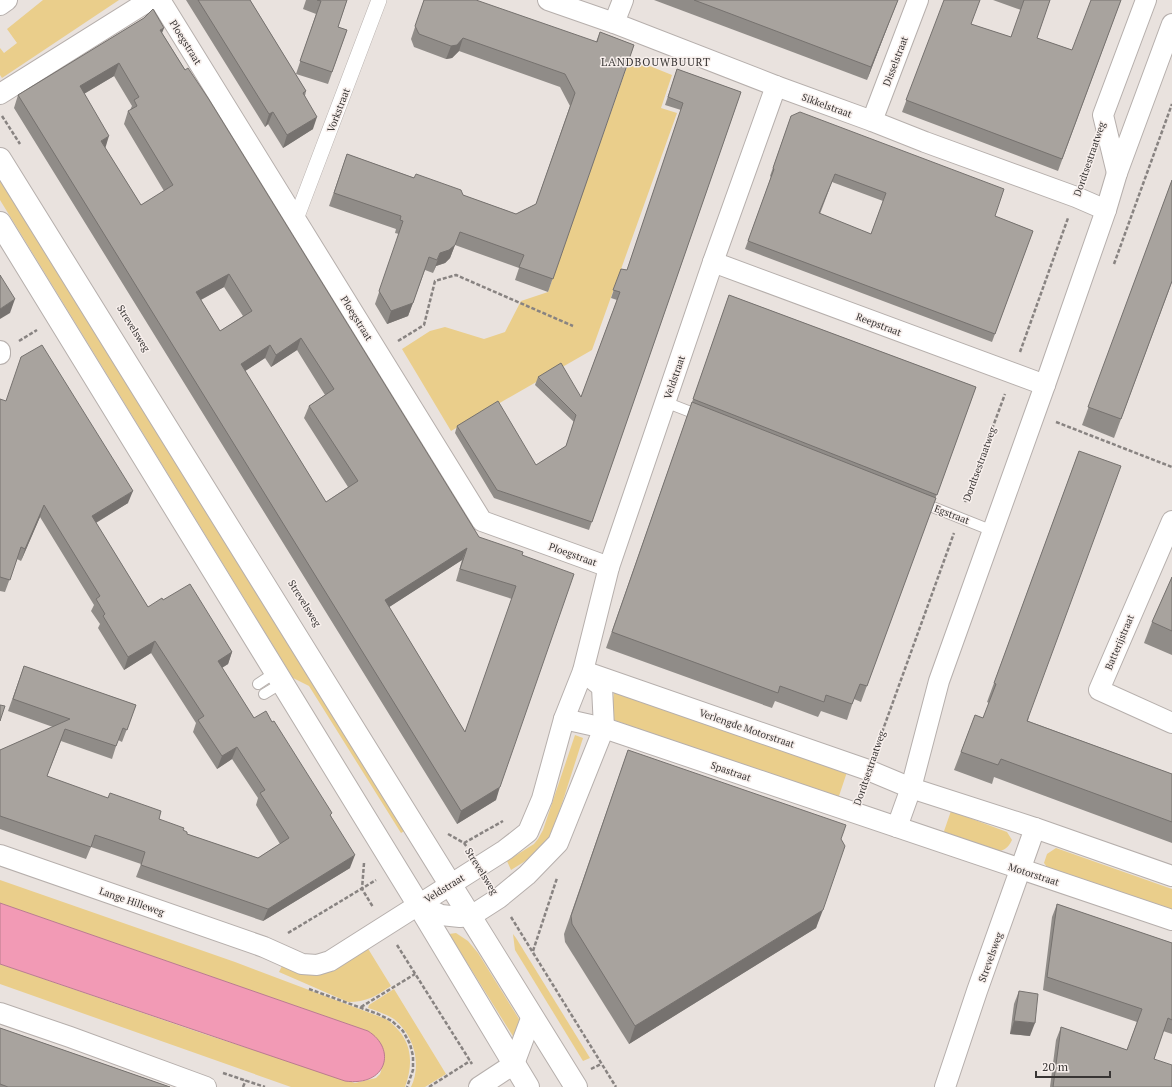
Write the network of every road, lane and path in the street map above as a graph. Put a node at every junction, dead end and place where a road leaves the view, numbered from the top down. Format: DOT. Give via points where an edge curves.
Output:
graph roads {
  1 [pos="7,0"];
  2 [pos="150,0"];
  3 [pos="160,0"];
  4 [pos="379,0"];
  5 [pos="548,0"];
  6 [pos="623,0"];
  7 [pos="918,0"];
  8 [pos="1146,0"];
  9 [pos="0,5"];
  10 [pos="614,23"];
  11 [pos="1172,24"];
  12 [pos="776,86"];
  13 [pos="0,94"];
  14 [pos="0,112"];
  15 [pos="872,121"];
  16 [pos="21,145"];
  17 [pos="1091,152"];
  18 [pos="0,159"];
  19 [pos="1117,173"];
  20 [pos="1076,197"];
  21 [pos="1106,210"];
  22 [pos="296,219"];
  23 [pos="0,222"];
  24 [pos="714,262"];
  25 [pos="573,326"];
  26 [pos="379,354"];
  27 [pos="1012,373"];
  28 [pos="1046,385"];
  29 [pos="665,402"];
  30 [pos="711,420"];
  31 [pos="1056,422"];
  32 [pos="1172,467"];
  33 [pos="910,498"];
  34 [pos="960,517"];
  35 [pos="1172,521"];
  36 [pos="993,530"];
  37 [pos="609,567"];
  38 [pos="583,671"];
  39 [pos="564,719"];
  40 [pos="1172,723"];
  41 [pos="604,728"];
  42 [pos="868,770"];
  43 [pos="910,788"];
  44 [pos="897,827"];
  45 [pos="444,828"];
  46 [pos="1035,828"];
  47 [pos="558,843"];
  48 [pos="0,855"];
  49 [pos="478,867"];
  50 [pos="1022,869"];
  51 [pos="1172,876"];
  52 [pos="450,884"];
  53 [pos="499,898"];
  54 [pos="418,904"];
  55 [pos="471,916"];
  56 [pos="1172,920"];
  57 [pos="384,925"];
  58 [pos="264,947"];
  59 [pos="532,952"];
  60 [pos="415,974"];
  61 [pos="306,988"];
  62 [pos="360,1008"];
  63 [pos="0,1013"];
  64 [pos="532,1016"];
  65 [pos="470,1061"];
  66 [pos="514,1064"];
  67 [pos="246,1080"];
  68 [pos="481,1086"];
  69 [pos="206,1087"];
  70 [pos="244,1087"];
  71 [pos="407,1087"];
  72 [pos="429,1087"];
  73 [pos="528,1087"];
  74 [pos="576,1087"];
  75 [pos="616,1087"];
  76 [pos="945,1087"];
  1 -- 9 [label="street"];
  2 -- 13 [label="street"];
  3 -- 22 [label="street, Ploegstraat"];
  4 -- 22 [label="street, Vorkstraat"];
  5 -- 10 [label="street, Sikkelstraat"];
  6 -- 10 [label="street"];
  7 -- 15 [label="street, Disselstraat"];
  8 -- 19 [label="street, Dordtsestraatweg" via="1103,115"];
  10 -- 12 [label="street, Sikkelstraat"];
  11 -- 19 [label="street"];
  12 -- 15 [label="street, Sikkelstraat"];
  12 -- 24 [label="street, Veldstraat"];
  14 -- 16 [label="path"];
  15 -- 20 [label="street, Sikkelstraat"];
  17 -- 20 [label="path, Dordtsestraatweg"];
  18 -- 52 [label="main road"];
  19 -- 21 [label="street"];
  20 -- 21 [label="street, Sikkelstraat"];
  20 -- 27 [label="path, Dordtsestraatweg"];
  21 -- 28 [label="street"];
  22 -- 26 [label="street, Ploegstraat"];
  23 -- 54 [label="main road" via="270,683"];
  24 -- 27 [label="street, Reepstraat"];
  24 -- 29 [label="street, Veldstraat"];
  25 -- 26 [label="path" via="456,275 435,280 424,325"];
  26 -- 37 [label="street, Ploegstraat" via="482,521"];
  27 -- 28 [label="street, Reepstraat"];
  27 -- 34 [label="path, Dordtsestraatweg"];
  28 -- 36 [label="street"];
  29 -- 30 [label="lane"];
  29 -- 37 [label="street, Veldstraat"];
  31 -- 32 [label="path"];
  33 -- 34 [label="lane, Egstraat"];
  34 -- 36 [label="lane, Egstraat"];
  34 -- 42 [label="path, Dordtsestraatweg"];
  35 -- 40 [label="street, Batterijstraat" via="1099,690"];
  36 -- 43 [label="street" via="939,681"];
  37 -- 38 [label="street, Veldstraat"];
  38 -- 39 [label="street, Veldstraat"];
  38 -- 41 [label="street" via="602,687"];
  38 -- 42 [label="street, Verlengde Motorstraat"];
  39 -- 41 [label="street, Spastraat"];
  39 -- 49 [label="street, Veldstraat" via="542,799 528,832"];
  41 -- 44 [label="street, Spastraat"];
  41 -- 47 [label="street"];
  42 -- 43 [label="street, Verlengde Motorstraat"];
  43 -- 44 [label="street"];
  43 -- 46 [label="street"];
  44 -- 50 [label="street, Motorstraat"];
  45 -- 49 [label="path, Strevelsweg" via="448,834 464,843"];
  46 -- 50 [label="street, Strevelsweg"];
  46 -- 51 [label="street"];
  47 -- 53 [label="street" via="527,875"];
  47 -- 59 [label="path" via="563,860"];
  48 -- 58 [label="street, Lange Hilleweg"];
  49 -- 52 [label="street, Veldstraat"];
  50 -- 56 [label="street, Motorstraat"];
  50 -- 76 [label="street, Strevelsweg"];
  52 -- 54 [label="street, Veldstraat"];
  52 -- 55 [label="main road"];
  53 -- 55 [label="street"];
  53 -- 59 [label="path, Strevelsweg"];
  54 -- 55 [label="street, Veldstraat" via="441,915"];
  54 -- 57 [label="street, Lange Hilleweg"];
  54 -- 66 [label="main road"];
  55 -- 64 [label="main road"];
  57 -- 58 [label="street, Lange Hilleweg" via="330,960 317,965 302,964"];
  57 -- 58 [label="path" via="362,889"];
  57 -- 60 [label="path"];
  59 -- 75 [label="path, Strevelsweg"];
  60 -- 62 [label="path"];
  60 -- 65 [label="path"];
  61 -- 62 [label="path"];
  62 -- 71 [label="path" via="392,1021 403,1032 413,1056 413,1070"];
  63 -- 69 [label="street"];
  64 -- 66 [label="street"];
  64 -- 74 [label="main road"];
  65 -- 68 [label="path"];
  65 -- 72 [label="path"];
  66 -- 68 [label="street"];
  66 -- 73 [label="main road"];
  67 -- 70 [label="path"];
}
